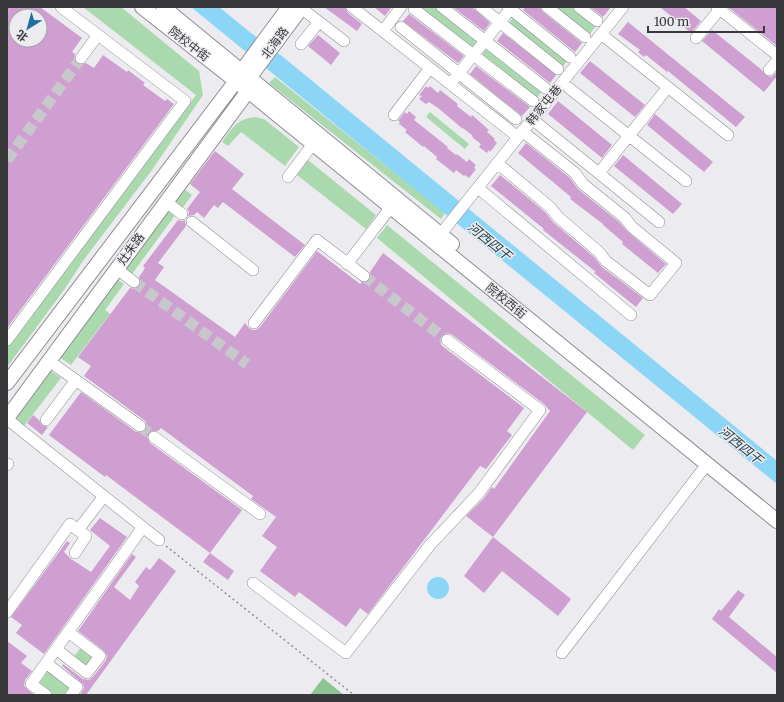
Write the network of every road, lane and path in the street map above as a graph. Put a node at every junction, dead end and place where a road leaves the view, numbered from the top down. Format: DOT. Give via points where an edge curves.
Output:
graph roads {
  1 [pos="61,7"];
  2 [pos="142,7"];
  3 [pos="163,7"];
  4 [pos="297,7"];
  5 [pos="352,7"];
  6 [pos="401,7"];
  7 [pos="442,7"];
  8 [pos="480,7"];
  9 [pos="547,7"];
  10 [pos="579,7"];
  11 [pos="623,7"];
  12 [pos="510,8"];
  13 [pos="719,8"];
  14 [pos="414,9"];
  15 [pos="597,21"];
  16 [pos="319,22"];
  17 [pos="500,22"];
  18 [pos="401,27"];
  19 [pos="383,31"];
  20 [pos="601,34"];
  21 [pos="98,35"];
  22 [pos="585,38"];
  23 [pos="696,38"];
  24 [pos="344,40"];
  25 [pos="485,41"];
  26 [pos="301,44"];
  27 [pos="474,55"];
  28 [pos="777,55"];
  29 [pos="570,57"];
  30 [pos="81,58"];
  31 [pos="777,61"];
  32 [pos="430,68"];
  33 [pos="558,69"];
  34 [pos="769,70"];
  35 [pos="459,73"];
  36 [pos="244,80"];
  37 [pos="450,84"];
  38 [pos="668,87"];
  39 [pos="545,88"];
  40 [pos="569,88"];
  41 [pos="533,101"];
  42 [pos="394,115"];
  43 [pos="516,119"];
  44 [pos="532,119"];
  45 [pos="520,134"];
  46 [pos="728,135"];
  47 [pos="629,136"];
  48 [pos="313,144"];
  49 [pos="497,163"];
  50 [pos="599,173"];
  51 [pos="288,177"];
  52 [pos="686,181"];
  53 [pos="478,188"];
  54 [pos="166,202"];
  55 [pos="391,207"];
  56 [pos="182,214"];
  57 [pos="192,222"];
  58 [pos="659,222"];
  59 [pos="442,234"];
  60 [pos="347,264"];
  61 [pos="117,269"];
  62 [pos="252,270"];
  63 [pos="364,276"];
  64 [pos="134,282"];
  65 [pos="631,315"];
  66 [pos="254,323"];
  67 [pos="7,340"];
  68 [pos="447,340"];
  69 [pos="49,360"];
  70 [pos="76,380"];
  71 [pos="7,383"];
  72 [pos="7,419"];
  73 [pos="46,420"];
  74 [pos="140,426"];
  75 [pos="154,437"];
  76 [pos="707,464"];
  77 [pos="104,496"];
  78 [pos="777,509"];
  79 [pos="260,514"];
  80 [pos="777,521"];
  81 [pos="143,527"];
  82 [pos="78,530"];
  83 [pos="159,540"];
  84 [pos="75,553"];
  85 [pos="253,583"];
  86 [pos="7,612"];
  87 [pos="68,632"];
  88 [pos="56,649"];
  89 [pos="562,652"];
  90 [pos="46,663"];
  91 [pos="46,695"];
  92 [pos="71,695"];
  93 [pos="354,695"];
  1 -- 21 [label="street"];
  2 -- 36 [label="main road, 院校中街"];
  3 -- 36 [label="main road, 院校中街"];
  4 -- 16 [label="street"];
  4 -- 36 [label="main road, 北海路" via="268,43"];
  5 -- 19 [label="street"];
  6 -- 19 [label="street"];
  7 -- 25 [label="street"];
  8 -- 17 [label="street"];
  9 -- 22 [label="street"];
  10 -- 15 [label="street"];
  11 -- 20 [label="street, 韩家屯巷"];
  12 -- 17 [label="street"];
  12 -- 29 [label="street"];
  13 -- 23 [label="street"];
  13 -- 28 [label="street"];
  14 -- 27 [label="street"];
  16 -- 24 [label="street"];
  16 -- 26 [label="street"];
  17 -- 25 [label="street"];
  17 -- 33 [label="street"];
  18 -- 35 [label="street"];
  19 -- 32 [label="street"];
  20 -- 38 [label="street"];
  20 -- 44 [label="street, 韩家屯巷"];
  21 -- 30 [label="street"];
  21 -- 67 [label="street" via="185,101"];
  25 -- 27 [label="street"];
  25 -- 39 [label="street"];
  27 -- 35 [label="street"];
  27 -- 41 [label="street"];
  31 -- 34 [label="street"];
  32 -- 37 [label="street"];
  32 -- 42 [label="street"];
  35 -- 37 [label="street"];
  35 -- 43 [label="street"];
  36 -- 48 [label="main road, 院校西街"];
  36 -- 54 [label="main road, 灶朱路"];
  36 -- 59 [label="main road, 院校西街"];
  36 -- 71 [label="main road, 灶朱路"];
  37 -- 45 [label="street"];
  38 -- 46 [label="street"];
  38 -- 47 [label="street"];
  40 -- 47 [label="street"];
  44 -- 45 [label="street, 韩家屯巷"];
  44 -- 50 [label="street"];
  45 -- 49 [label="street, 韩家屯巷"];
  45 -- 49 [label="street" via="575,173 583,184 676,263 650,295 606,261 558,217 550,206"];
  47 -- 50 [label="street"];
  47 -- 52 [label="street"];
  48 -- 51 [label="street"];
  48 -- 55 [label="main road, 院校西街"];
  49 -- 53 [label="street, 韩家屯巷"];
  50 -- 58 [label="street"];
  53 -- 59 [label="street, 韩家屯巷"];
  53 -- 65 [label="street"];
  54 -- 56 [label="street"];
  54 -- 61 [label="main road, 灶朱路"];
  55 -- 59 [label="main road, 院校西街"];
  55 -- 60 [label="street"];
  57 -- 62 [label="street"];
  59 -- 76 [label="main road, 院校西街"];
  59 -- 78 [label="main road, 院校西街"];
  60 -- 63 [label="street"];
  60 -- 66 [label="street" via="316,240"];
  61 -- 64 [label="street"];
  61 -- 69 [label="main road, 灶朱路"];
  68 -- 85 [label="street" via="540,410 479,493 430,545 346,653"];
  69 -- 70 [label="street"];
  69 -- 72 [label="main road, 灶朱路"];
  70 -- 73 [label="street"];
  70 -- 74 [label="street"];
  72 -- 77 [label="street"];
  75 -- 79 [label="street"];
  76 -- 80 [label="main road, 院校西街"];
  76 -- 89 [label="street"];
  77 -- 81 [label="street"];
  77 -- 82 [label="street"];
  81 -- 83 [label="street"];
  81 -- 87 [label="street"];
  82 -- 84 [label="street" via="86,536"];
  82 -- 86 [label="street" via="70,524"];
  83 -- 93 [label="path"];
  87 -- 88 [label="street"];
  87 -- 88 [label="street" via="100,656 87,673"];
  88 -- 90 [label="street"];
  90 -- 91 [label="street" via="31,684"];
  90 -- 92 [label="street" via="77,687"];
}
